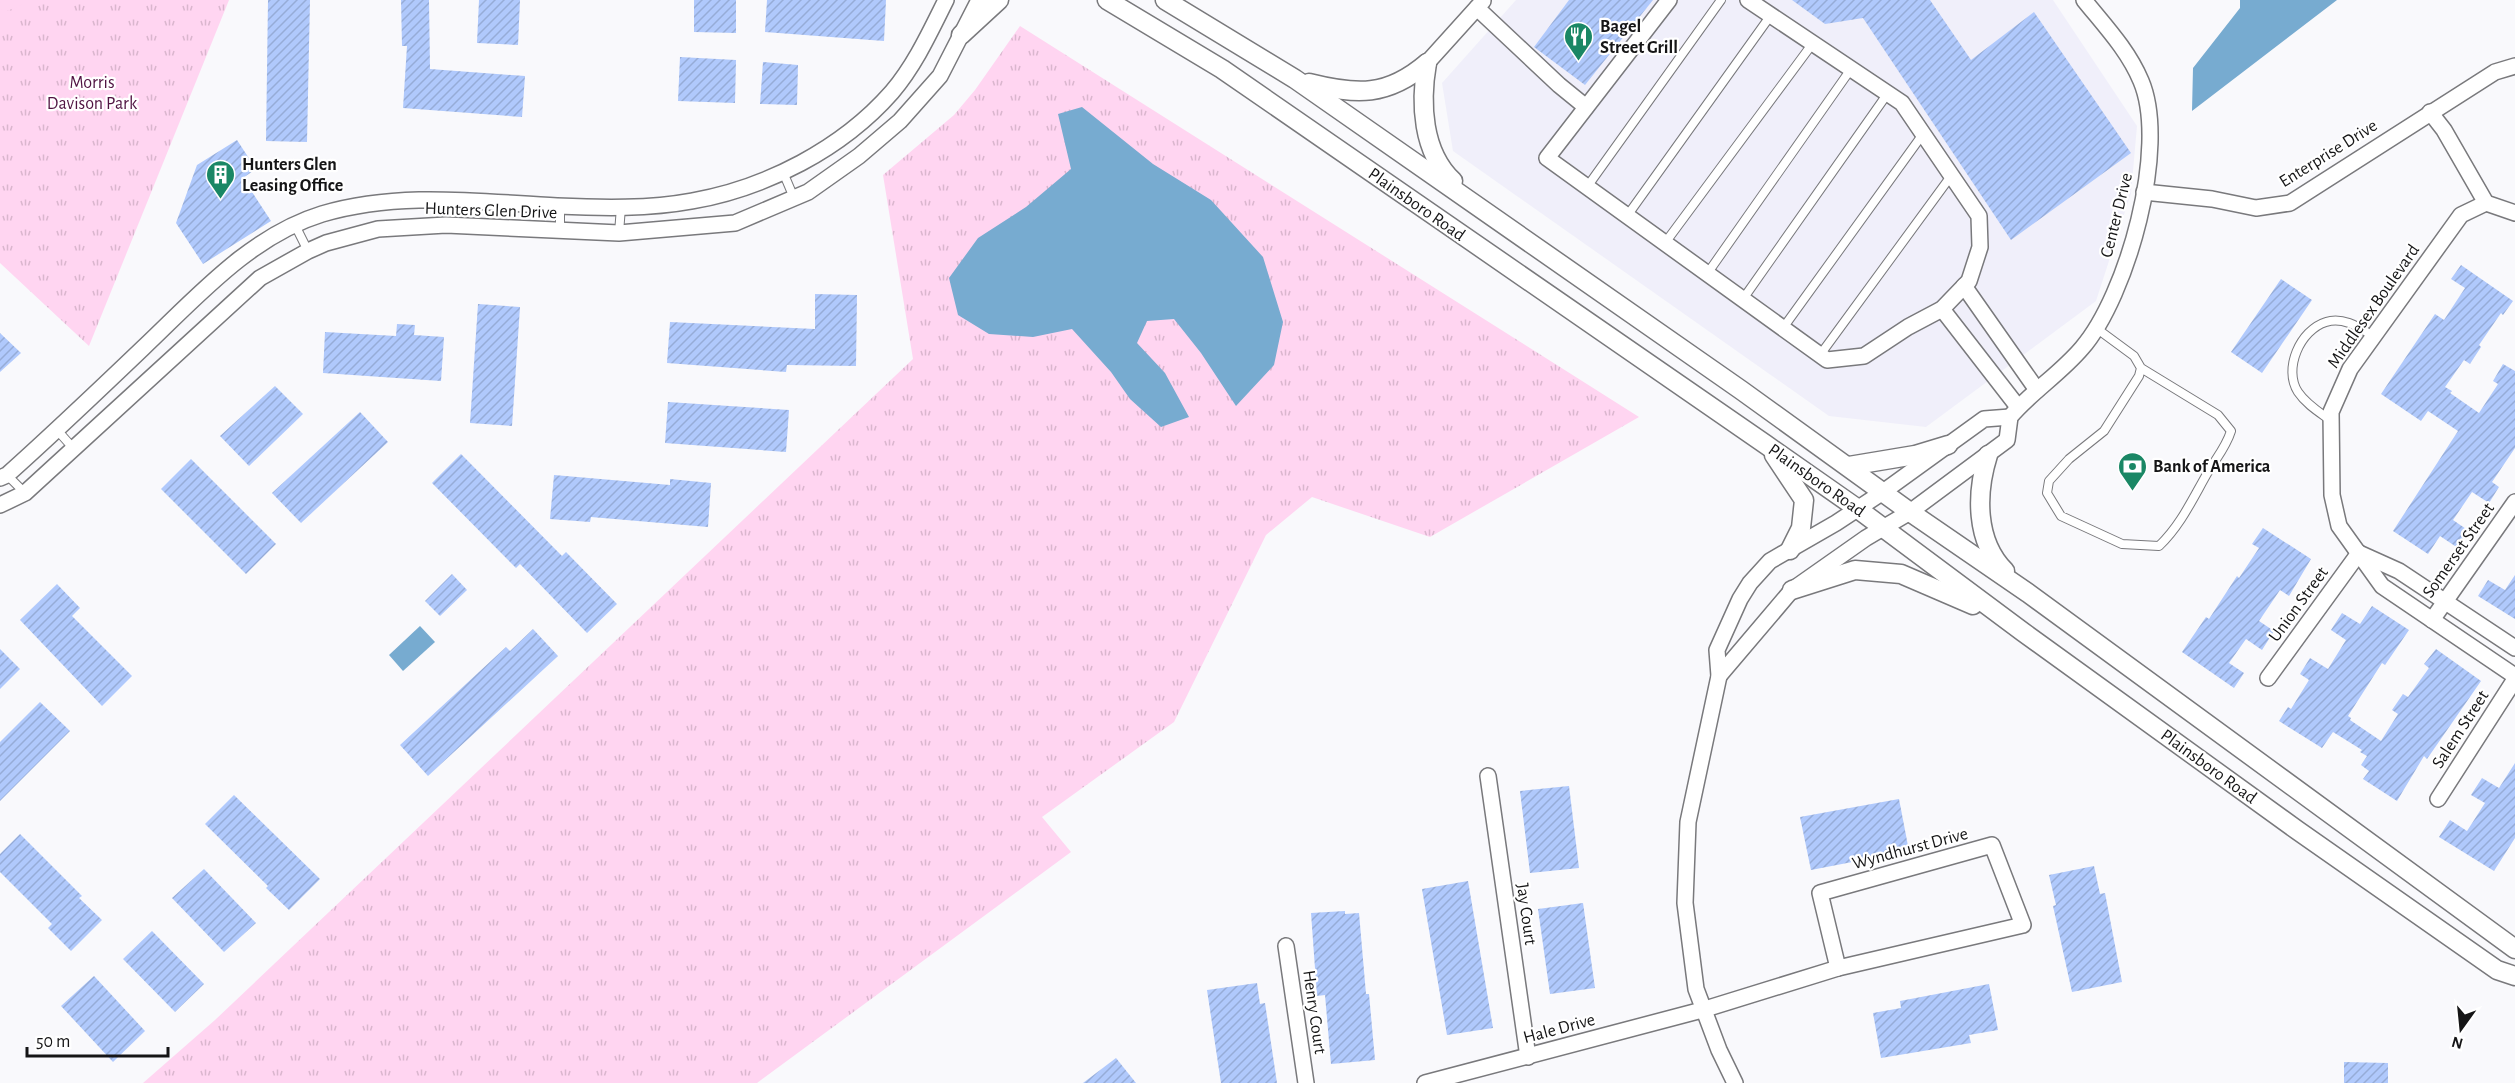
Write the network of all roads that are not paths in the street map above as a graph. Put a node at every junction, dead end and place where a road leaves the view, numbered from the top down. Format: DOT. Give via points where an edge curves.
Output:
graph roads {
  1 [pos="946,0"];
  2 [pos="979,0"];
  3 [pos="999,0"];
  4 [pos="1107,0"];
  5 [pos="1165,0"];
  6 [pos="1669,0"];
  7 [pos="1721,0"];
  8 [pos="1748,0"];
  9 [pos="2084,0"];
  10 [pos="1480,4"];
  11 [pos="1771,15"];
  12 [pos="961,35"];
  13 [pos="1813,43"];
  14 [pos="1427,63"];
  15 [pos="2515,66"];
  16 [pos="1851,68"];
  17 [pos="1295,79"];
  18 [pos="1888,93"];
  19 [pos="1586,107"];
  20 [pos="2430,112"];
  21 [pos="1923,134"];
  22 [pos="783,172"];
  23 [pos="1951,176"];
  24 [pos="1587,187"];
  25 [pos="2144,192"];
  26 [pos="794,198"];
  27 [pos="2486,203"];
  28 [pos="560,206"];
  29 [pos="621,207"];
  30 [pos="1480,207"];
  31 [pos="2515,213"];
  32 [pos="1626,216"];
  33 [pos="295,225"];
  34 [pos="560,232"];
  35 [pos="619,232"];
  36 [pos="1665,243"];
  37 [pos="308,251"];
  38 [pos="1707,274"];
  39 [pos="1964,286"];
  40 [pos="1743,299"];
  41 [pos="1942,309"];
  42 [pos="1783,328"];
  43 [pos="2096,328"];
  44 [pos="2373,336"];
  45 [pos="1820,355"];
  46 [pos="2141,368"];
  47 [pos="2037,390"];
  48 [pos="2014,412"];
  49 [pos="2331,420"];
  50 [pos="57,430"];
  51 [pos="1765,444"];
  52 [pos="1948,445"];
  53 [pos="75,449"];
  54 [pos="1988,455"];
  55 [pos="1849,466"];
  56 [pos="3,476"];
  57 [pos="1883,492"];
  58 [pos="25,493"];
  59 [pos="2515,502"];
  60 [pos="0,505"];
  61 [pos="1858,509"];
  62 [pos="1910,512"];
  63 [pos="1883,528"];
  64 [pos="1790,550"];
  65 [pos="2360,553"];
  66 [pos="1792,590"];
  67 [pos="2028,593"];
  68 [pos="2445,600"];
  69 [pos="2432,620"];
  70 [pos="2023,632"];
  71 [pos="2515,648"];
  72 [pos="1719,676"];
  73 [pos="2515,677"];
  74 [pos="2268,678"];
  75 [pos="1488,776"];
  76 [pos="2438,799"];
  77 [pos="1286,946"];
  78 [pos="2515,949"];
  79 [pos="1838,968"];
  80 [pos="2515,976"];
  81 [pos="1702,1010"];
  82 [pos="1528,1057"];
  83 [pos="1432,1082"];
  84 [pos="1306,1083"];
  85 [pos="1735,1083"];
  1 -- 22 [label="street, Hunters Glen Drive" via="924,46 892,92 852,131"];
  2 -- 12 [label="street, Hunters Glen Drive"];
  3 -- 12 [label="street"];
  4 -- 51 [label="street, Plainsboro Road" via="1222,69"];
  5 -- 17 [label="street, Plainsboro Road"];
  6 -- 19 [label="street"];
  7 -- 24 [label="lane"];
  8 -- 11 [label="street"];
  9 -- 25 [label="street, Center Drive" via="2120,43 2142,83 2150,120"];
  10 -- 14 [label="street"];
  10 -- 19 [label="street" via="1559,85"];
  11 -- 13 [label="street"];
  11 -- 32 [label="lane"];
  12 -- 26 [label="street, Hunters Glen Drive" via="940,76 900,121 859,156"];
  13 -- 16 [label="street"];
  13 -- 36 [label="lane"];
  14 -- 17 [label="street" via="1403,81 1375,91 1355,93"];
  14 -- 30 [label="street" via="1424,111 1432,147 1442,171"];
  15 -- 20 [label="street, Enterprise Drive" via="2495,72"];
  16 -- 18 [label="street"];
  16 -- 38 [label="lane"];
  17 -- 30 [label="street, Plainsboro Road"];
  18 -- 21 [label="street" via="1902,103"];
  18 -- 40 [label="lane"];
  19 -- 24 [label="street" via="1547,158"];
  20 -- 25 [label="street, Enterprise Drive" via="2290,203 2256,208"];
  20 -- 27 [label="street"];
  21 -- 23 [label="street"];
  21 -- 42 [label="lane"];
  22 -- 26 [label="lane"];
  22 -- 29 [label="street, Hunters Glen Drive" via="693,201"];
  23 -- 39 [label="street" via="1979,216 1980,247"];
  23 -- 45 [label="lane"];
  24 -- 32 [label="street"];
  25 -- 43 [label="street, Center Drive" via="2125,265"];
  26 -- 35 [label="street, Hunters Glen Drive" via="735,223"];
  27 -- 31 [label="street"];
  27 -- 44 [label="street, Middlesex Boulevard" via="2461,215"];
  28 -- 29 [label="street, Hunters Glen Drive"];
  28 -- 33 [label="street, Hunters Glen Drive" via="432,198 371,203"];
  28 -- 34 [label="lane"];
  29 -- 35 [label="lane"];
  30 -- 55 [label="street, Plainsboro Road"];
  32 -- 36 [label="street"];
  33 -- 37 [label="lane"];
  33 -- 50 [label="street, Hunters Glen Drive" via="243,258"];
  34 -- 35 [label="street, Hunters Glen Drive"];
  34 -- 37 [label="street, Hunters Glen Drive" via="446,225 378,229"];
  36 -- 38 [label="street"];
  37 -- 53 [label="street, Hunters Glen Drive" via="260,278"];
  38 -- 40 [label="street"];
  39 -- 41 [label="street"];
  39 -- 47 [label="street"];
  40 -- 42 [label="street"];
  41 -- 45 [label="street" via="1864,356 1827,360"];
  41 -- 48 [label="street"];
  42 -- 45 [label="street"];
  43 -- 46 [label="lane" via="2134,356"];
  43 -- 47 [label="street, Center Drive" via="2082,348"];
  44 -- 49 [label="street, Middlesex Boulevard" via="2350,369"];
  44 -- 49 [label="lane" via="2349,323 2326,322 2303,340 2295,355 2293,369 2298,391"];
  46 -- 46 [label="lane" via="2104,431 2069,459 2049,481 2047,493 2061,516 2122,544 2159,546 2175,531 2210,468 2227,447 2231,431 2218,415"];
  47 -- 48 [label="street, Center Drive"];
  48 -- 52 [label="street" via="1984,419"];
  48 -- 54 [label="street" via="2007,440"];
  49 -- 65 [label="street, Middlesex Boulevard" via="2332,495 2339,526"];
  50 -- 53 [label="lane"];
  50 -- 56 [label="street, Hunters Glen Drive"];
  51 -- 61 [label="street, Plainsboro Road"];
  51 -- 64 [label="street" via="1804,500 1801,528"];
  52 -- 55 [label="street"];
  52 -- 57 [label="street"];
  53 -- 58 [label="street, Hunters Glen Drive"];
  54 -- 62 [label="street"];
  54 -- 67 [label="street" via="1981,481 1981,524 1994,560"];
  55 -- 57 [label="street, Plainsboro Road"];
  56 -- 58 [label="lane"];
  57 -- 61 [label="street"];
  57 -- 62 [label="street, Plainsboro Road"];
  58 -- 60 [label="street, Hunters Glen Drive"];
  59 -- 68 [label="street, Somerset Street"];
  61 -- 63 [label="street, Plainsboro Road"];
  61 -- 64 [label="street"];
  62 -- 63 [label="street"];
  62 -- 67 [label="street, Plainsboro Road"];
  63 -- 66 [label="street"];
  63 -- 70 [label="street, Plainsboro Road"];
  64 -- 72 [label="street" via="1770,561 1740,599 1718,650"];
  65 -- 68 [label="street, Middlesex Boulevard" via="2399,571"];
  65 -- 69 [label="street, Middlesex Boulevard" via="2382,586"];
  65 -- 74 [label="street, Union Street"];
  66 -- 70 [label="street" via="1855,570 1901,574 1959,598"];
  66 -- 72 [label="street"];
  67 -- 78 [label="street, Plainsboro Road"];
  68 -- 69 [label="street, Somerset Street"];
  68 -- 71 [label="street, Middlesex Boulevard"];
  69 -- 73 [label="street, Middlesex Boulevard"];
  70 -- 80 [label="street, Plainsboro Road" via="2487,964"];
  72 -- 81 [label="street" via="1688,822 1685,903"];
  73 -- 76 [label="street, Salem Street"];
  75 -- 82 [label="street, Jay Court"];
  77 -- 84 [label="street, Henry Court"];
  79 -- 79 [label="street, Wyndhurst Drive" via="2023,925 1992,845 1820,892"];
  79 -- 81 [label="street, Wyndhurst Drive"];
  81 -- 82 [label="street, Hale Drive"];
  81 -- 85 [label="street"];
  82 -- 83 [label="street, Hale Drive"];
}
